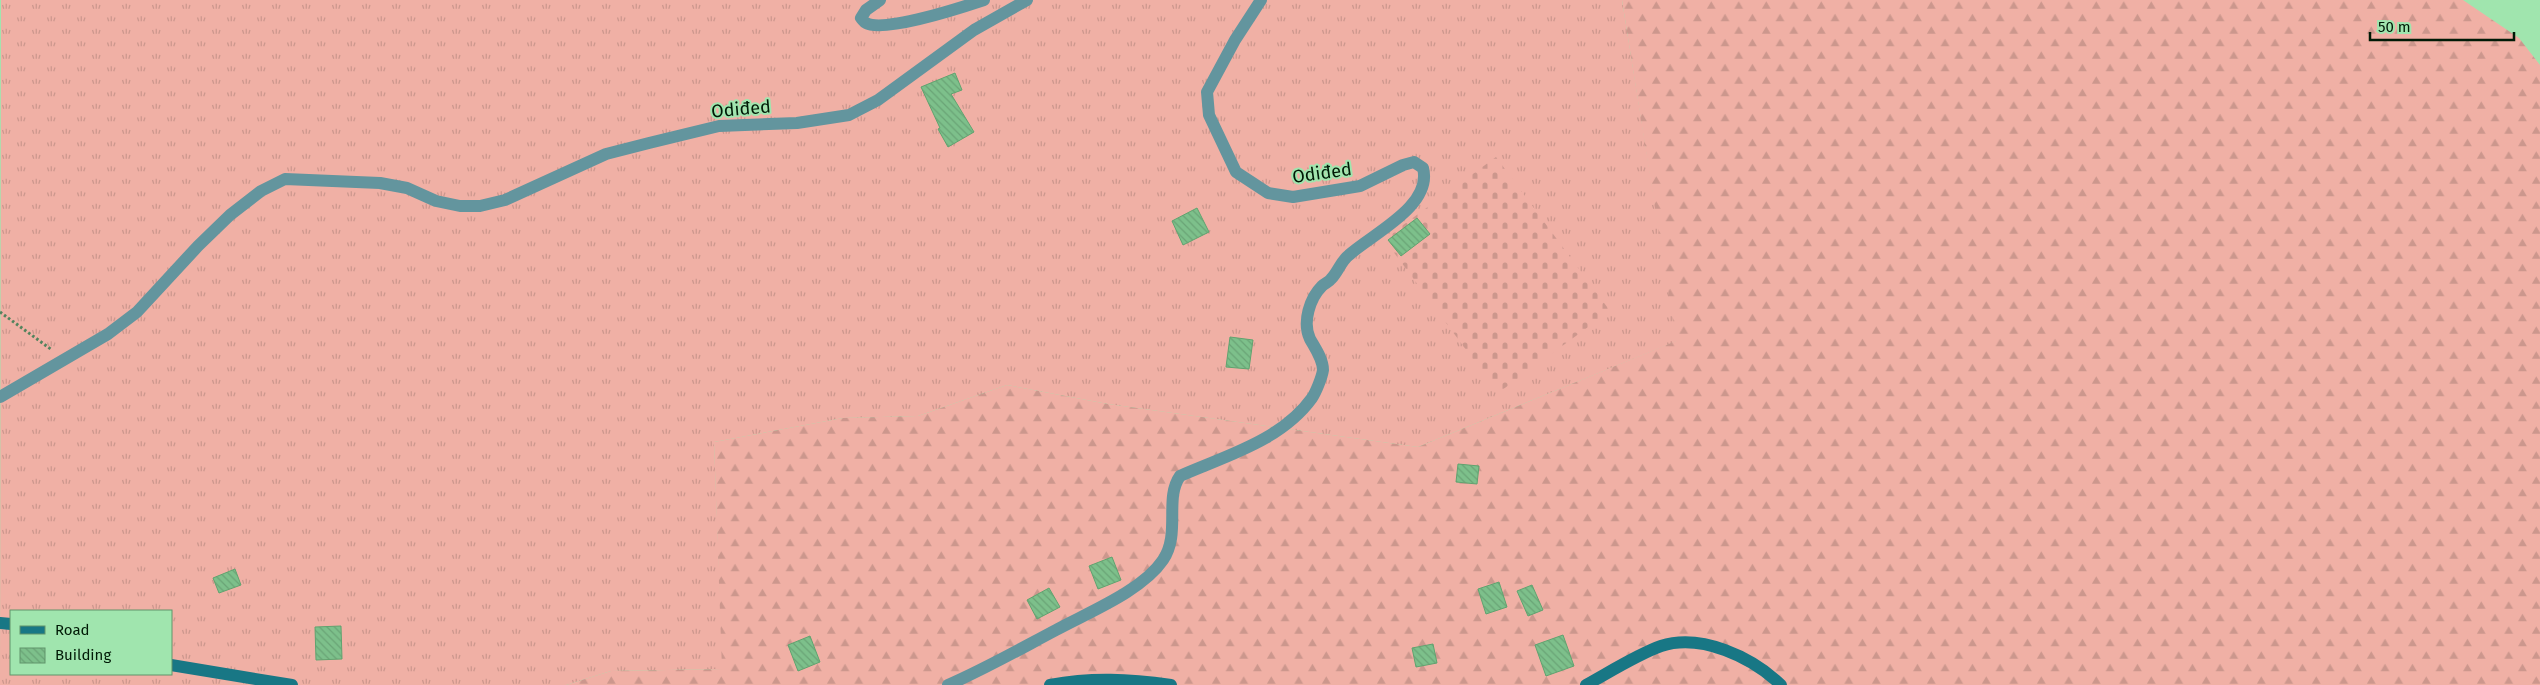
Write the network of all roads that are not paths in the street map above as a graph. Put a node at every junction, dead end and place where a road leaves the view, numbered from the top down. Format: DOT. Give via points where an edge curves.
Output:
graph roads {
  1 [pos="880,0"];
  2 [pos="984,0"];
  3 [pos="1027,0"];
  4 [pos="1262,0"];
  5 [pos="0,397"];
  6 [pos="172,665"];
  7 [pos="292,685"];
  8 [pos="948,685"];
  9 [pos="1050,685"];
  10 [pos="1171,685"];
  11 [pos="1586,685"];
  12 [pos="1781,685"];
  1 -- 2 [label="street" via="861,18 867,24 914,20"];
  3 -- 5 [label="street, Odiđed" via="974,30 878,100 849,115 797,123 719,126 606,154 505,200 480,206 436,201 407,188 380,184 285,178 230,215 137,312 108,334"];
  4 -- 8 [label="street, Odiđed" via="1235,40 1207,92 1210,115 1236,172 1268,193 1293,197 1360,186 1414,162 1423,168 1425,178 1401,218 1348,255 1313,299 1307,316 1309,337 1318,351 1323,370 1312,398 1286,423 1256,444 1180,476 1174,485 1173,538 1164,559 1152,573 1105,604"];
  6 -- 7 [label="street"];
  9 -- 10 [label="street" via="1126,678"];
  11 -- 12 [label="street" via="1661,646 1687,641 1748,660"];
}
